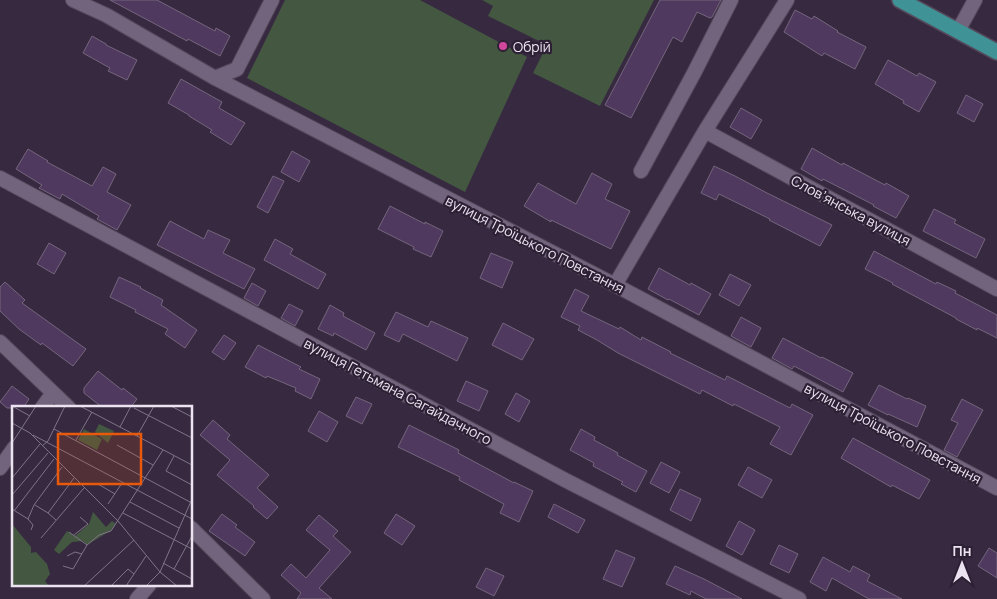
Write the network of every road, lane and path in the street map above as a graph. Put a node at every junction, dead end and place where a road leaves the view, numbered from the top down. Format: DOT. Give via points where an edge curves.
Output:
graph roads {
  1 [pos="73,0"];
  2 [pos="272,0"];
  3 [pos="731,0"];
  4 [pos="787,0"];
  5 [pos="900,0"];
  6 [pos="975,0"];
  7 [pos="958,31"];
  8 [pos="997,52"];
  9 [pos="215,78"];
  10 [pos="705,131"];
  11 [pos="640,171"];
  12 [pos="0,178"];
  13 [pos="615,285"];
  14 [pos="997,289"];
  15 [pos="0,342"];
  16 [pos="53,392"];
  17 [pos="43,406"];
  18 [pos="67,406"];
  19 [pos="12,451"];
  20 [pos="0,468"];
  21 [pos="997,488"];
  22 [pos="192,531"];
  23 [pos="148,586"];
  24 [pos="772,593"];
  25 [pos="137,599"];
  26 [pos="263,599"];
  27 [pos="799,599"];
  1 -- 9 [label="street, вулиця Троїцького Повстання" via="106,15"];
  2 -- 9 [label="street" via="237,69"];
  3 -- 11 [label="street"];
  4 -- 10 [label="street"];
  5 -- 7 [label="main road"];
  6 -- 7 [label="street"];
  7 -- 8 [label="main road"];
  9 -- 13 [label="street, вулиця Троїцького Повстання"];
  10 -- 13 [label="street"];
  10 -- 14 [label="street, Словʼянська вулиця"];
  12 -- 24 [label="street, вулиця Гетьмана Сагайдачного"];
  13 -- 21 [label="street, вулиця Троїцького Повстання"];
  15 -- 16 [label="street"];
  16 -- 17 [label="street"];
  16 -- 18 [label="street"];
  19 -- 20 [label="street"];
  22 -- 26 [label="street"];
  23 -- 25 [label="street"];
  24 -- 27 [label="street, вулиця Гетьмана Сагайдачного"];
}
